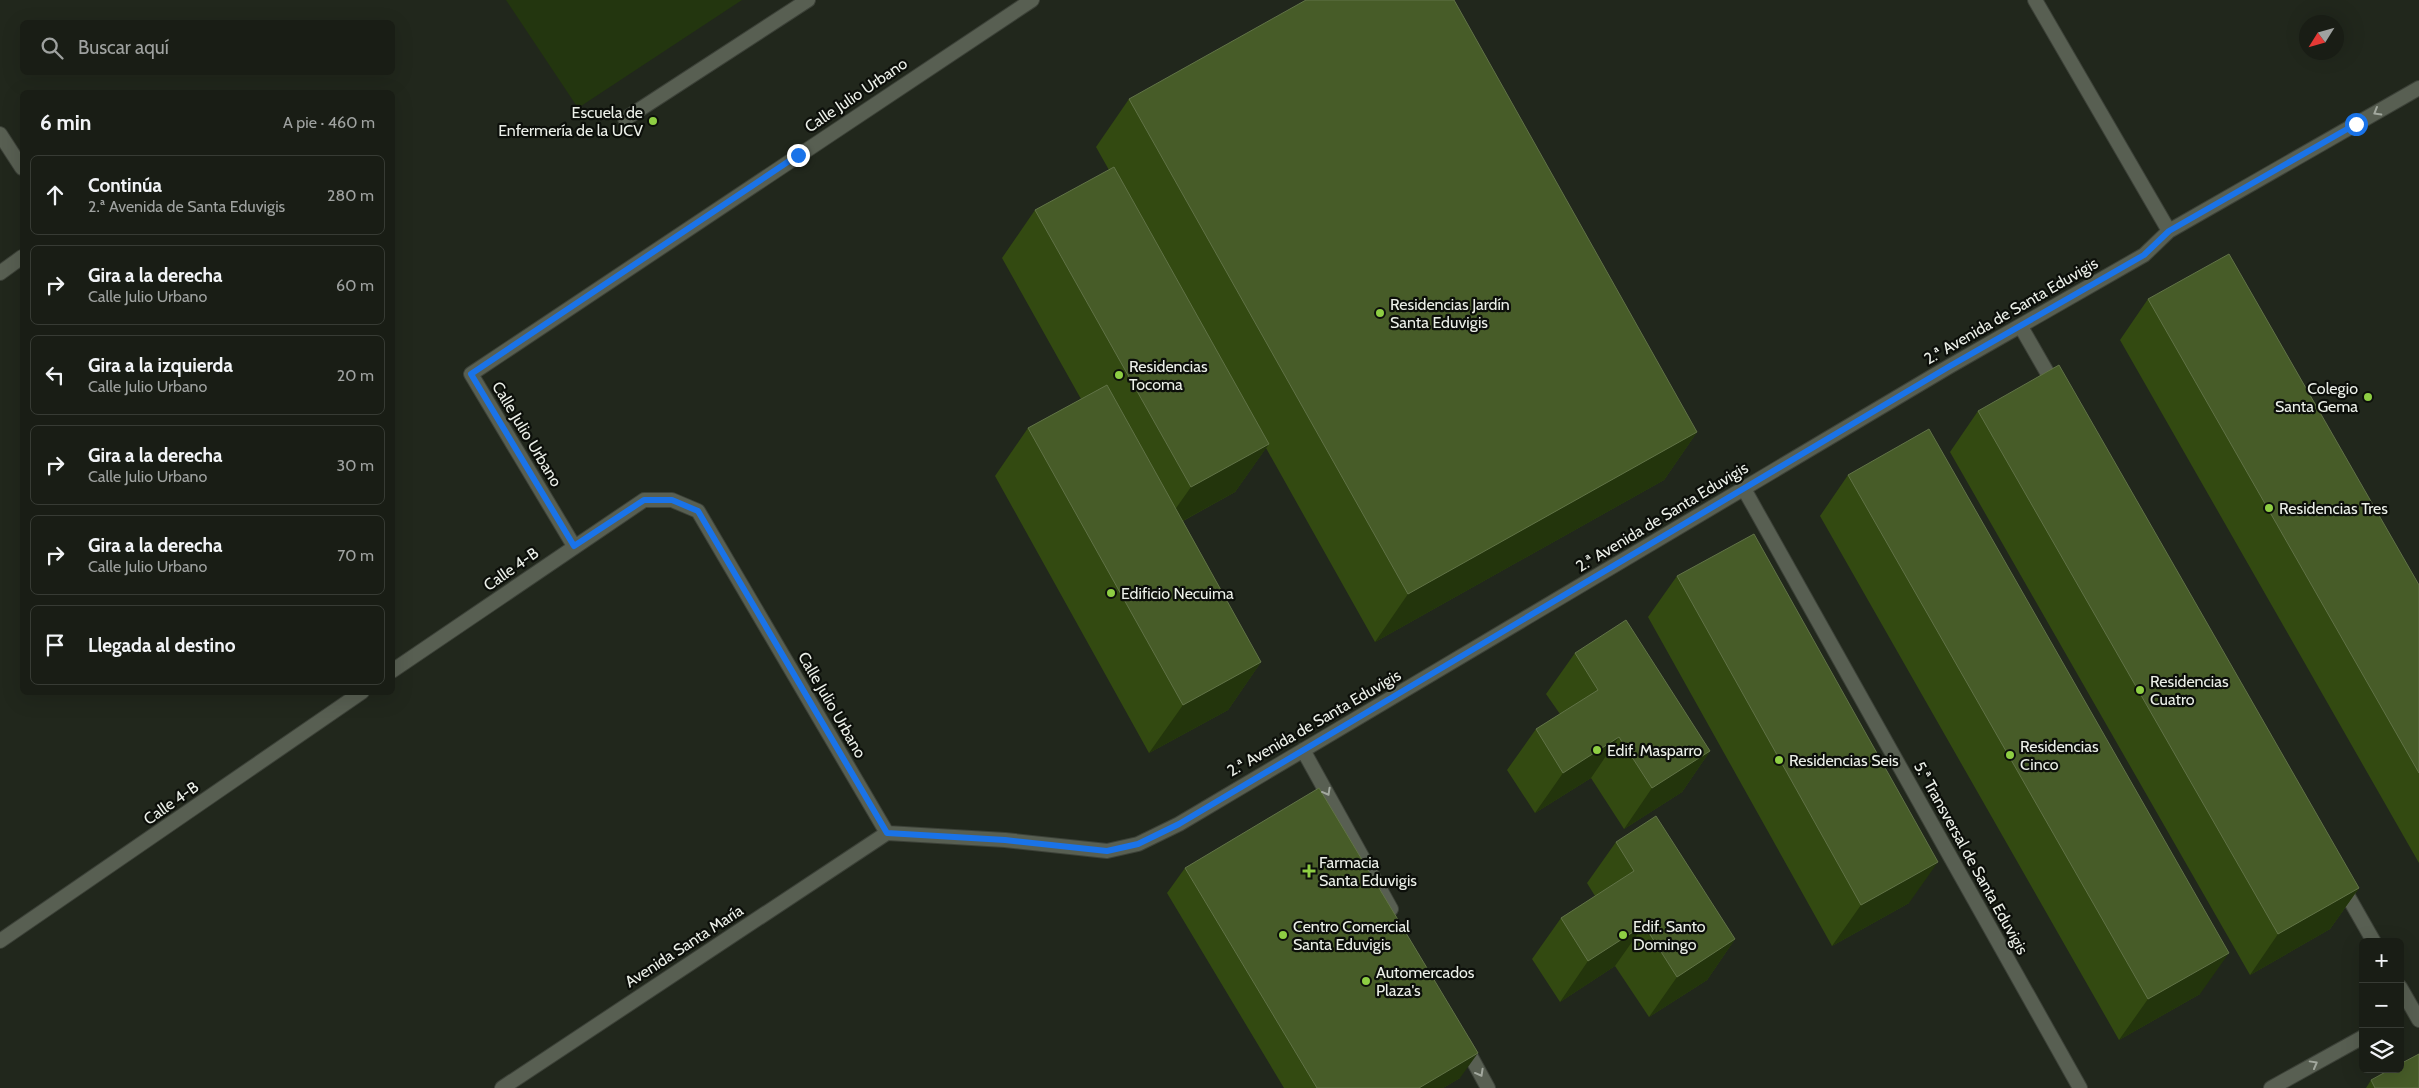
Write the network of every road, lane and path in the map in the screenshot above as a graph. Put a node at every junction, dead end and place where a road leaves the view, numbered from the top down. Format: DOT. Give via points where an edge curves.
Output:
graph roads {
  1 [pos="808,0"];
  2 [pos="1032,0"];
  3 [pos="2034,0"];
  4 [pos="2419,88"];
  5 [pos="625,118"];
  6 [pos="0,134"];
  7 [pos="20,165"];
  8 [pos="2169,231"];
  9 [pos="20,258"];
  10 [pos="0,273"];
  11 [pos="2021,327"];
  12 [pos="2061,396"];
  13 [pos="1744,488"];
  14 [pos="574,546"];
  15 [pos="395,669"];
  16 [pos="358,695"];
  17 [pos="1303,750"];
  18 [pos="887,833"];
  19 [pos="2334,872"];
  20 [pos="1398,924"];
  21 [pos="2372,938"];
  22 [pos="0,941"];
  23 [pos="2404,993"];
  24 [pos="2417,1011"];
  25 [pos="2404,1015"];
  26 [pos="1455,1028"];
  27 [pos="2359,1039"];
  28 [pos="502,1088"];
  29 [pos="1488,1088"];
  30 [pos="2080,1088"];
  31 [pos="2272,1088"];
  1 -- 5 [label="street"];
  2 -- 14 [label="street, Calle Julio Urbano" via="471,374"];
  3 -- 8 [label="street"];
  4 -- 8 [label="street, 2.ª Avenida de Santa Eduvigis, one-way"];
  6 -- 7 [label="street"];
  8 -- 11 [label="street, 2.ª Avenida de Santa Eduvigis" via="2144,255"];
  9 -- 10 [label="street"];
  11 -- 12 [label="street"];
  11 -- 13 [label="street, 2.ª Avenida de Santa Eduvigis"];
  13 -- 17 [label="street, 2.ª Avenida de Santa Eduvigis"];
  13 -- 30 [label="street, 5.ª Transversal de Santa Eduvigis"];
  14 -- 15 [label="street, Calle 4-B"];
  14 -- 18 [label="street, Calle Julio Urbano" via="644,500 672,500 698,511"];
  16 -- 22 [label="street, Calle 4-B"];
  17 -- 18 [label="street, 2.ª Avenida de Santa Eduvigis" via="1179,824 1138,844 1107,851 1005,840"];
  17 -- 20 [label="street, one-way"];
  18 -- 28 [label="street, Avenida Santa María"];
  19 -- 21 [label="street"];
  23 -- 24 [label="street"];
  24 -- 25 [label="street"];
  26 -- 29 [label="street, one-way"];
  31 -- 27 [label="street, one-way"];
}
